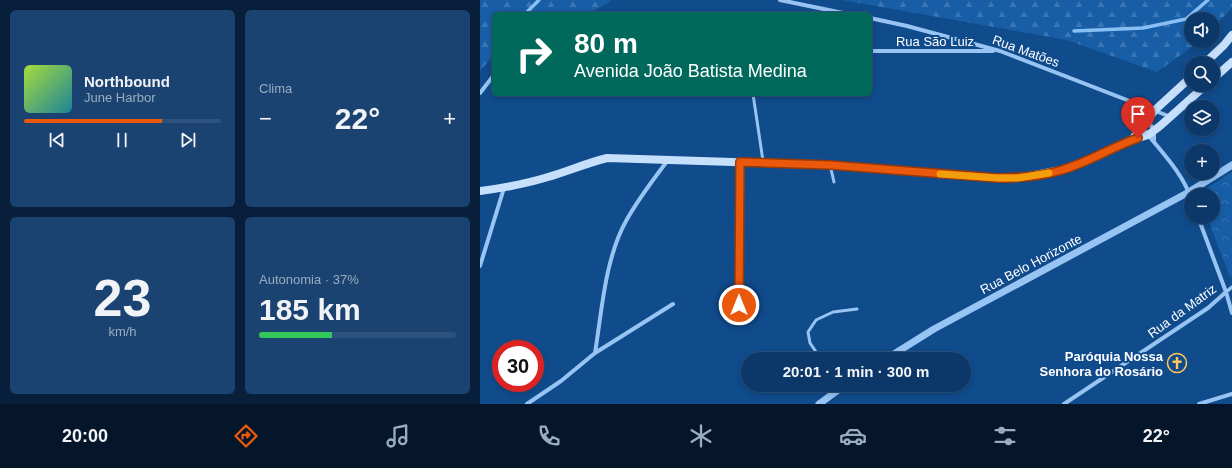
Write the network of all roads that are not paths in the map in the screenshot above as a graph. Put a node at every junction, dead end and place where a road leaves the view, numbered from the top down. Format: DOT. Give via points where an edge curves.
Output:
graph roads {
  1 [pos="780,0"];
  2 [pos="838,12"];
  3 [pos="872,18"];
  4 [pos="1232,35"];
  5 [pos="872,51"];
  6 [pos="1000,51"];
  7 [pos="1212,56"];
  8 [pos="1232,62"];
  9 [pos="1220,73"];
  10 [pos="492,78"];
  11 [pos="1184,83"];
  12 [pos="1198,92"];
  13 [pos="480,93"];
  14 [pos="753,96"];
  15 [pos="1155,110"];
  16 [pos="1171,117"];
  17 [pos="1144,124"];
  18 [pos="1152,137"];
  19 [pos="1135,139"];
  20 [pos="668,159"];
  21 [pos="740,162"];
  22 [pos="764,163"];
  23 [pos="830,165"];
  24 [pos="1232,165"];
  25 [pos="834,182"];
  26 [pos="504,188"];
  27 [pos="1186,188"];
  28 [pos="1200,188"];
  29 [pos="480,191"];
  30 [pos="1184,198"];
  31 [pos="1201,224"];
  32 [pos="480,266"];
  33 [pos="1232,287"];
  34 [pos="1226,292"];
  35 [pos="673,304"];
  36 [pos="857,309"];
  37 [pos="1232,312"];
  38 [pos="739,320"];
  39 [pos="595,352"];
  40 [pos="816,352"];
  41 [pos="897,352"];
  42 [pos="834,392"];
  43 [pos="1232,394"];
  44 [pos="529,404"];
  45 [pos="819,404"];
  46 [pos="1064,404"];
  47 [pos="1200,404"];
  1 -- 2 [label="street"];
  3 -- 6 [label="street, Rua Matões"];
  4 -- 7 [label="main road"];
  5 -- 6 [label="street, Rua São Luiz"];
  6 -- 15 [label="street, Rua Matões"];
  8 -- 9 [label="main road"];
  10 -- 13 [label="street"];
  11 -- 15 [label="main road"];
  12 -- 16 [label="main road"];
  14 -- 22 [label="lane"];
  15 -- 16 [label="street, Rua Matões"];
  15 -- 17 [label="main road"];
  16 -- 18 [label="main road"];
  17 -- 18 [label="street"];
  17 -- 18 [label="street"];
  17 -- 19 [label="main road"];
  18 -- 19 [label="main road"];
  18 -- 27 [label="street"];
  19 -- 23 [label="main road" via="1061,170 1018,178"];
  20 -- 21 [label="main road"];
  20 -- 26 [label="main road" via="607,158"];
  20 -- 39 [label="street" via="625,222 616,245 608,274"];
  21 -- 22 [label="main road"];
  21 -- 38 [label="street"];
  22 -- 23 [label="main road"];
  23 -- 25 [label="lane"];
  24 -- 28 [label="street, Rua Belo Horizonte"];
  26 -- 29 [label="main road"];
  26 -- 32 [label="street"];
  30 -- 41 [label="street, Rua Belo Horizonte" via="934,329"];
  31 -- 34 [label="street"];
  33 -- 34 [label="street, Rua da Matriz"];
  34 -- 37 [label="street"];
  34 -- 46 [label="street, Rua da Matriz" via="1208,308"];
  35 -- 39 [label="street"];
  36 -- 40 [label="lane" via="833,312 816,320 808,332 810,343"];
  39 -- 44 [label="street"];
  42 -- 45 [label="street"];
  43 -- 47 [label="street"];
}
